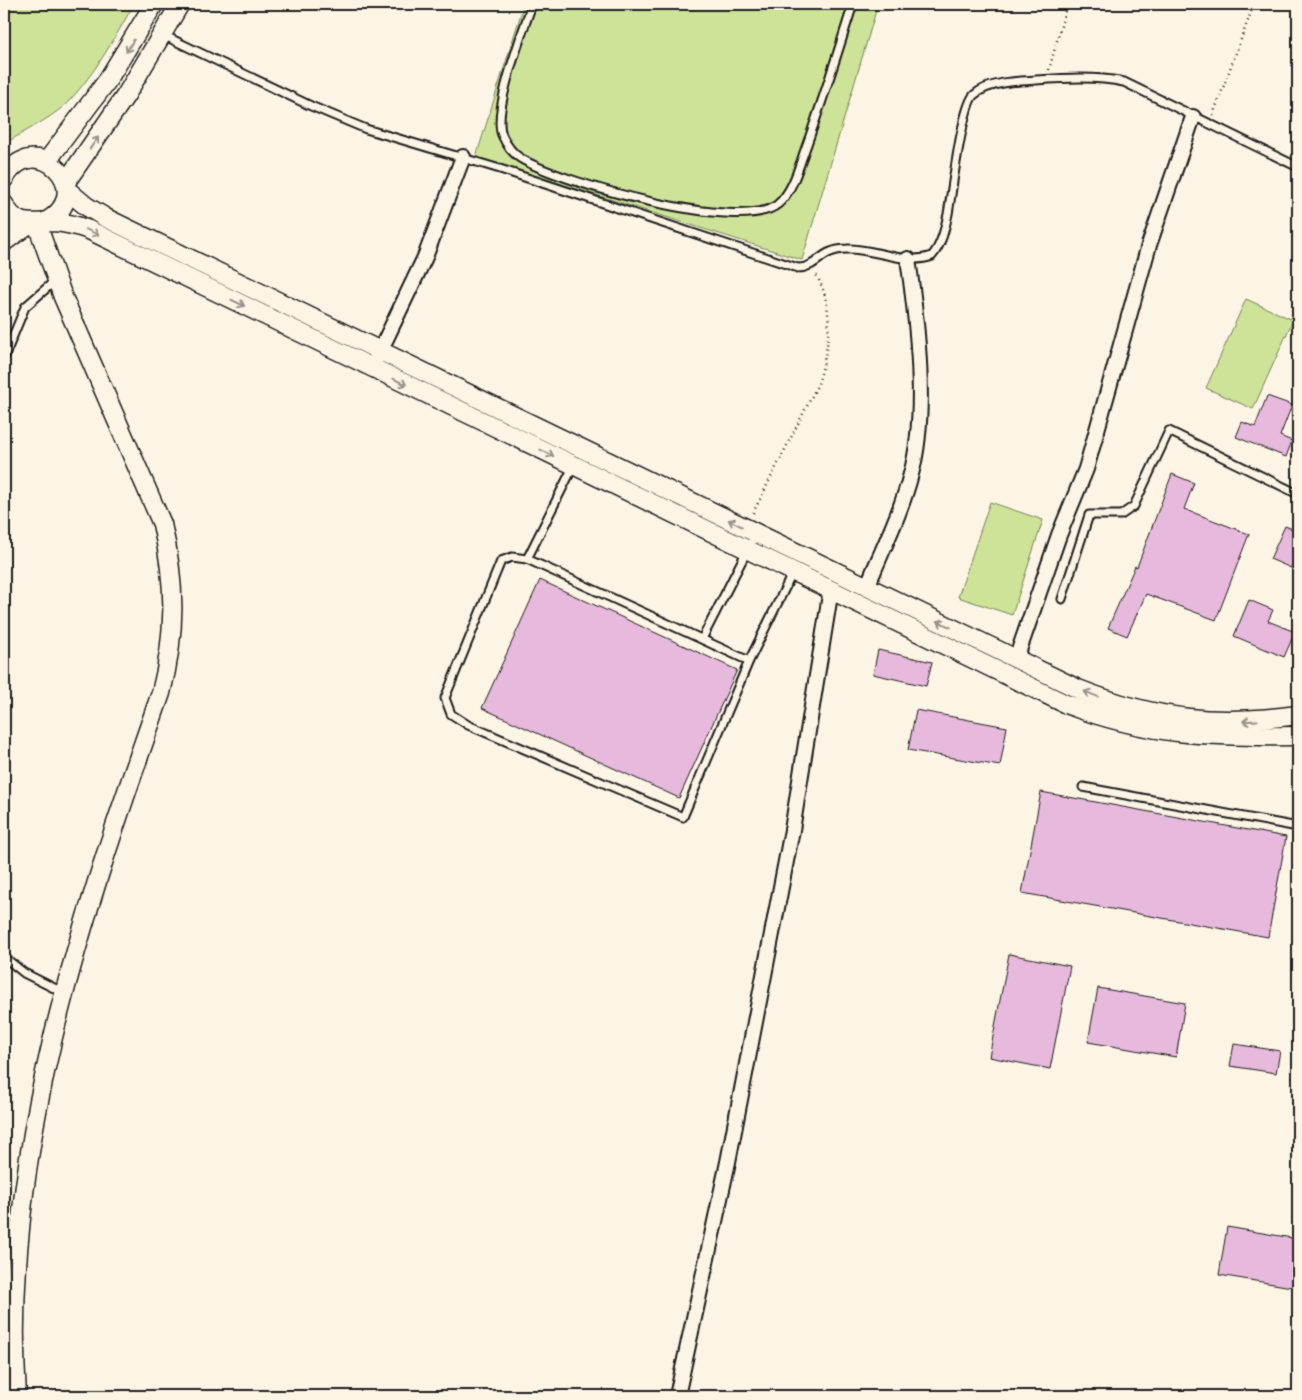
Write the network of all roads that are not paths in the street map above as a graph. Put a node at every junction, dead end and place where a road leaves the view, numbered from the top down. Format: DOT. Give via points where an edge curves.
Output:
graph roads {
  1 [pos="154,4"];
  2 [pos="180,4"];
  3 [pos="532,4"];
  4 [pos="853,4"];
  5 [pos="163,35"];
  6 [pos="1193,117"];
  7 [pos="463,157"];
  8 [pos="47,161"];
  9 [pos="1298,167"];
  10 [pos="4,179"];
  11 [pos="66,186"];
  12 [pos="4,204"];
  13 [pos="37,223"];
  14 [pos="4,242"];
  15 [pos="908,259"];
  16 [pos="57,278"];
  17 [pos="380,351"];
  18 [pos="4,358"];
  19 [pos="372,368"];
  20 [pos="581,448"];
  21 [pos="574,466"];
  22 [pos="1298,494"];
  23 [pos="751,530"];
  24 [pos="748,549"];
  25 [pos="800,555"];
  26 [pos="527,559"];
  27 [pos="793,571"];
  28 [pos="867,587"];
  29 [pos="831,589"];
  30 [pos="1062,599"];
  31 [pos="702,639"];
  32 [pos="1016,659"];
  33 [pos="749,661"];
  34 [pos="1298,715"];
  35 [pos="1298,736"];
  36 [pos="1083,787"];
  37 [pos="1298,827"];
  38 [pos="4,957"];
  39 [pos="60,991"];
  40 [pos="17,1396"];
  41 [pos="678,1396"];
  1 -- 8 [label="street, one-way" via="108,82"];
  2 -- 5 [label="street"];
  3 -- 4 [label="lane" via="500,112 501,133 511,150 545,170 632,198 712,211 757,214 780,203 792,183"];
  5 -- 7 [label="lane" via="351,123"];
  11 -- 5 [label="street, one-way"];
  6 -- 9 [label="lane"];
  6 -- 15 [label="lane" via="1124,82 1109,79 1046,79 990,87 974,95 968,103 942,239 932,256"];
  6 -- 32 [label="street" via="1149,245 1086,469"];
  7 -- 15 [label="lane" via="784,265 810,266 830,250 840,249 878,251"];
  7 -- 17 [label="street" via="425,257"];
  8 -- 10 [label="street" via="22,161 14,165"];
  8 -- 11 [label="street" via="58,170"];
  11 -- 13 [label="street" via="59,213"];
  11 -- 17 [label="street" via="86,206 106,218"];
  12 -- 13 [label="street" via="14,217"];
  13 -- 14 [label="street"];
  13 -- 16 [label="street"];
  13 -- 19 [label="street, one-way" via="66,223 89,230"];
  15 -- 28 [label="street" via="918,348 917,449 904,494"];
  16 -- 18 [label="lane" via="25,307"];
  16 -- 39 [label="street" via="162,524 169,556 173,623 171,656 161,693 83,913"];
  17 -- 19 [label="street"];
  17 -- 20 [label="street"];
  19 -- 21 [label="street, one-way"];
  20 -- 21 [label="lane"];
  23 -- 20 [label="street, one-way"];
  21 -- 24 [label="street"];
  21 -- 26 [label="lane"];
  22 -- 30 [label="lane" via="1169,431 1134,506 1121,515 1089,515"];
  23 -- 24 [label="lane"];
  23 -- 25 [label="street"];
  24 -- 27 [label="street"];
  24 -- 31 [label="lane"];
  25 -- 27 [label="lane"];
  25 -- 28 [label="street"];
  26 -- 31 [label="lane"];
  26 -- 33 [label="lane" via="512,557 501,561 445,698 451,714 468,725 683,817"];
  27 -- 29 [label="street"];
  27 -- 33 [label="lane"];
  32 -- 28 [label="street, one-way"];
  29 -- 35 [label="street" via="1043,694 1112,720 1192,735"];
  29 -- 41 [label="street" via="792,830 728,1162"];
  31 -- 33 [label="lane"];
  34 -- 32 [label="street, one-way" via="1234,721 1164,715 1101,698"];
  36 -- 37 [label="lane"];
  38 -- 39 [label="lane" via="24,973"];
  39 -- 40 [label="street" via="37,1080 14,1219 10,1276"];
}
